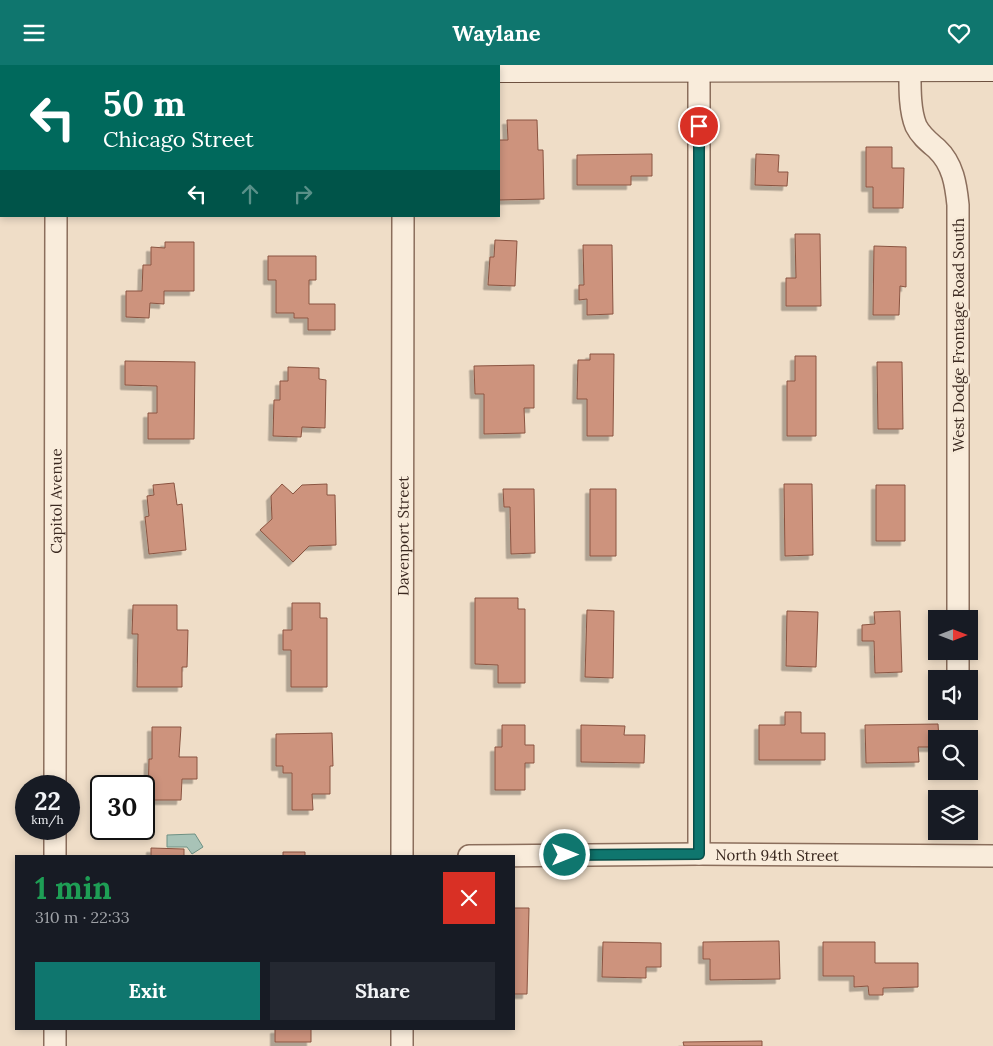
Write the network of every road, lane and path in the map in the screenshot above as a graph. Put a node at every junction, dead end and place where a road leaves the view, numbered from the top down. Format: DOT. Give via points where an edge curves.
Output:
graph roads {
  1 [pos="910,65"];
  2 [pos="500,67"];
  3 [pos="699,67"];
  4 [pos="993,67"];
  5 [pos="56,217"];
  6 [pos="403,217"];
  7 [pos="958,610"];
  8 [pos="56,775"];
  9 [pos="55,840"];
  10 [pos="699,854"];
  11 [pos="55,855"];
  12 [pos="402,855"];
  13 [pos="993,855"];
  14 [pos="515,856"];
  15 [pos="55,1030"];
  16 [pos="402,1030"];
  17 [pos="55,1046"];
  18 [pos="402,1046"];
  1 -- 3 [label="street"];
  1 -- 4 [label="street"];
  1 -- 7 [label="street, West Dodge Frontage Road South" via="916,126 951,169 958,205"];
  2 -- 3 [label="street"];
  3 -- 10 [label="street"];
  5 -- 8 [label="street, Capitol Avenue"];
  6 -- 12 [label="street, Davenport Street"];
  9 -- 11 [label="street"];
  10 -- 13 [label="street, North 94th Street"];
  10 -- 14 [label="street, North 94th Street"];
  15 -- 17 [label="street"];
  16 -- 18 [label="street"];
}
